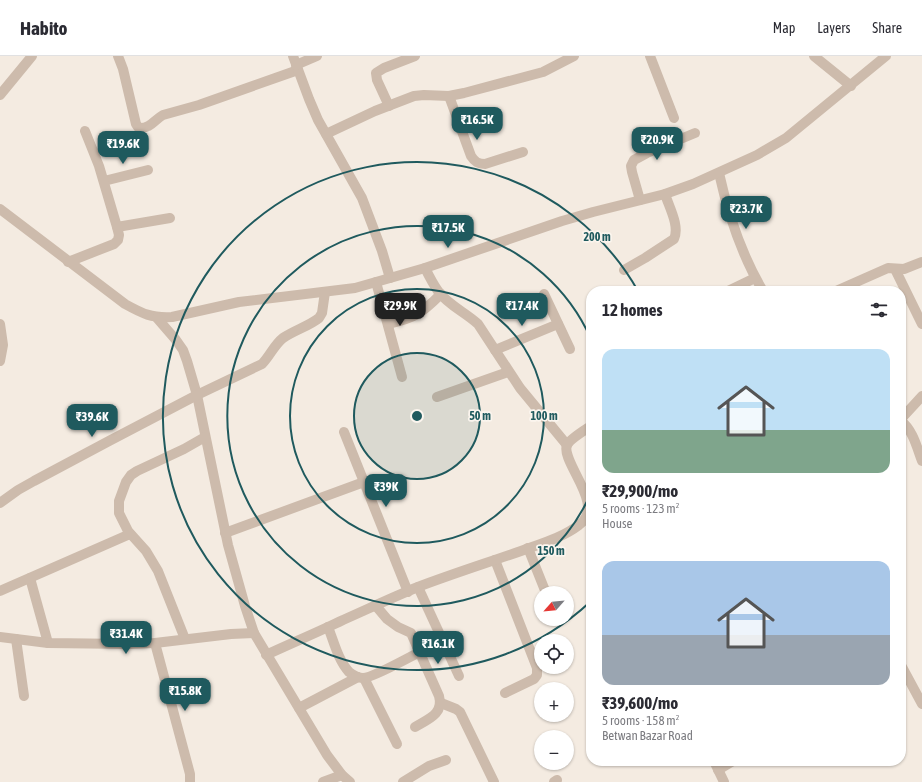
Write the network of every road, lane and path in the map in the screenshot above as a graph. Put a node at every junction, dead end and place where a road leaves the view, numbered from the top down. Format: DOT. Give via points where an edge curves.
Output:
graph roads {
  1 [pos="32,56"];
  2 [pos="118,56"];
  3 [pos="317,56"];
  4 [pos="415,56"];
  5 [pos="574,56"];
  6 [pos="650,56"];
  7 [pos="814,56"];
  8 [pos="886,56"];
  9 [pos="296,63"];
  10 [pos="851,86"];
  11 [pos="0,94"];
  12 [pos="449,96"];
  13 [pos="389,106"];
  14 [pos="674,118"];
  15 [pos="85,131"];
  16 [pos="695,133"];
  17 [pos="326,134"];
  18 [pos="523,152"];
  19 [pos="148,170"];
  20 [pos="719,173"];
  21 [pos="104,181"];
  22 [pos="665,194"];
  23 [pos="640,200"];
  24 [pos="0,209"];
  25 [pos="170,218"];
  26 [pos="117,227"];
  27 [pos="68,262"];
  28 [pos="922,262"];
  29 [pos="426,268"];
  30 [pos="895,269"];
  31 [pos="624,270"];
  32 [pos="390,278"];
  33 [pos="755,278"];
  34 [pos="376,282"];
  35 [pos="738,286"];
  36 [pos="760,286"];
  37 [pos="847,286"];
  38 [pos="903,286"];
  39 [pos="906,291"];
  40 [pos="325,292"];
  41 [pos="441,294"];
  42 [pos="544,294"];
  43 [pos="157,318"];
  44 [pos="0,324"];
  45 [pos="388,324"];
  46 [pos="558,324"];
  47 [pos="922,324"];
  48 [pos="570,349"];
  49 [pos="495,350"];
  50 [pos="0,360"];
  51 [pos="508,372"];
  52 [pos="402,377"];
  53 [pos="197,395"];
  54 [pos="922,396"];
  55 [pos="437,397"];
  56 [pos="906,414"];
  57 [pos="906,424"];
  58 [pos="586,430"];
  59 [pos="344,432"];
  60 [pos="206,437"];
  61 [pos="567,445"];
  62 [pos="922,461"];
  63 [pos="364,482"];
  64 [pos="586,498"];
  65 [pos="0,503"];
  66 [pos="586,518"];
  67 [pos="225,533"];
  68 [pos="130,534"];
  69 [pos="528,548"];
  70 [pos="495,560"];
  71 [pos="30,578"];
  72 [pos="543,586"];
  73 [pos="418,587"];
  74 [pos="0,591"];
  75 [pos="408,592"];
  76 [pos="376,606"];
  77 [pos="328,627"];
  78 [pos="254,633"];
  79 [pos="0,637"];
  80 [pos="16,639"];
  81 [pos="185,639"];
  82 [pos="48,643"];
  83 [pos="155,643"];
  84 [pos="420,652"];
  85 [pos="266,655"];
  86 [pos="906,674"];
  87 [pos="459,676"];
  88 [pos="361,678"];
  89 [pos="505,692"];
  90 [pos="24,696"];
  91 [pos="441,703"];
  92 [pos="922,704"];
  93 [pos="299,708"];
  94 [pos="415,727"];
  95 [pos="397,744"];
  96 [pos="446,760"];
  97 [pos="716,766"];
  98 [pos="342,775"];
  99 [pos="190,782"];
  100 [pos="323,782"];
  101 [pos="350,782"];
  102 [pos="403,782"];
  103 [pos="494,782"];
  104 [pos="724,782"];
  1 -- 11 [label="street"];
  2 -- 9 [label="street" via="124,69 136,124 140,128 151,126 163,115 199,105"];
  3 -- 9 [label="street"];
  4 -- 13 [label="street" via="376,73"];
  5 -- 12 [label="street" via="543,72"];
  6 -- 14 [label="street"];
  7 -- 10 [label="street"];
  8 -- 10 [label="street"];
  9 -- 17 [label="street" via="309,99"];
  10 -- 20 [label="street" via="786,138"];
  12 -- 13 [label="street" via="414,96"];
  12 -- 18 [label="street" via="474,161 485,164"];
  13 -- 17 [label="street"];
  15 -- 21 [label="street"];
  16 -- 23 [label="street" via="634,160 631,166"];
  17 -- 32 [label="street" via="362,198"];
  19 -- 21 [label="street"];
  20 -- 22 [label="street"];
  20 -- 33 [label="street" via="735,232"];
  21 -- 26 [label="street"];
  22 -- 23 [label="street"];
  22 -- 31 [label="street" via="675,222 674,239"];
  23 -- 29 [label="street" via="593,212"];
  24 -- 27 [label="street"];
  25 -- 26 [label="street"];
  26 -- 27 [label="street" via="119,235 114,244"];
  27 -- 43 [label="street" via="125,304"];
  28 -- 30 [label="street" via="904,269"];
  29 -- 32 [label="street"];
  29 -- 41 [label="street"];
  30 -- 37 [label="street" via="888,268"];
  30 -- 38 [label="street"];
  32 -- 34 [label="street"];
  33 -- 35 [label="street"];
  33 -- 36 [label="street"];
  34 -- 40 [label="street"];
  34 -- 45 [label="street"];
  39 -- 47 [label="street"];
  40 -- 43 [label="street" via="239,302"];
  40 -- 53 [label="street" via="319,318 278,342 267,360"];
  41 -- 45 [label="street" via="417,316"];
  41 -- 49 [label="street" via="450,304 478,324"];
  42 -- 46 [label="street"];
  43 -- 53 [label="street" via="182,350"];
  44 -- 50 [label="street" via="3,346"];
  45 -- 52 [label="street"];
  46 -- 48 [label="street"];
  46 -- 49 [label="street"];
  49 -- 51 [label="street"];
  51 -- 55 [label="street"];
  51 -- 61 [label="street"];
  53 -- 60 [label="street"];
  53 -- 65 [label="street" via="34,481"];
  54 -- 56 [label="street"];
  57 -- 62 [label="street"];
  58 -- 61 [label="street"];
  59 -- 63 [label="street"];
  60 -- 67 [label="street"];
  60 -- 68 [label="street" via="137,471 126,482 118,507"];
  61 -- 64 [label="street" via="569,459"];
  63 -- 67 [label="street"];
  63 -- 75 [label="street"];
  66 -- 69 [label="street" via="571,530"];
  67 -- 78 [label="street"];
  68 -- 71 [label="street"];
  68 -- 81 [label="street" via="146,551 158,571"];
  69 -- 70 [label="street"];
  69 -- 72 [label="street"];
  70 -- 73 [label="street"];
  70 -- 89 [label="street" via="537,668 534,679"];
  71 -- 74 [label="street"];
  71 -- 82 [label="street"];
  73 -- 75 [label="street"];
  73 -- 87 [label="street"];
  75 -- 76 [label="street"];
  76 -- 77 [label="street"];
  76 -- 84 [label="street" via="398,627 411,633"];
  77 -- 85 [label="street"];
  77 -- 88 [label="street" via="344,665 350,673"];
  78 -- 81 [label="street"];
  78 -- 85 [label="street"];
  79 -- 80 [label="street"];
  80 -- 82 [label="street"];
  80 -- 90 [label="street"];
  81 -- 83 [label="street"];
  82 -- 83 [label="street"];
  83 -- 99 [label="street"];
  84 -- 88 [label="street"];
  84 -- 91 [label="street"];
  85 -- 93 [label="street"];
  86 -- 92 [label="street"];
  88 -- 93 [label="street"];
  88 -- 95 [label="street"];
  91 -- 94 [label="street" via="436,713"];
  91 -- 103 [label="street" via="460,712"];
  93 -- 98 [label="street"];
  96 -- 102 [label="street" via="429,766"];
  97 -- 104 [label="street"];
  98 -- 100 [label="street"];
  98 -- 101 [label="street"];
}
